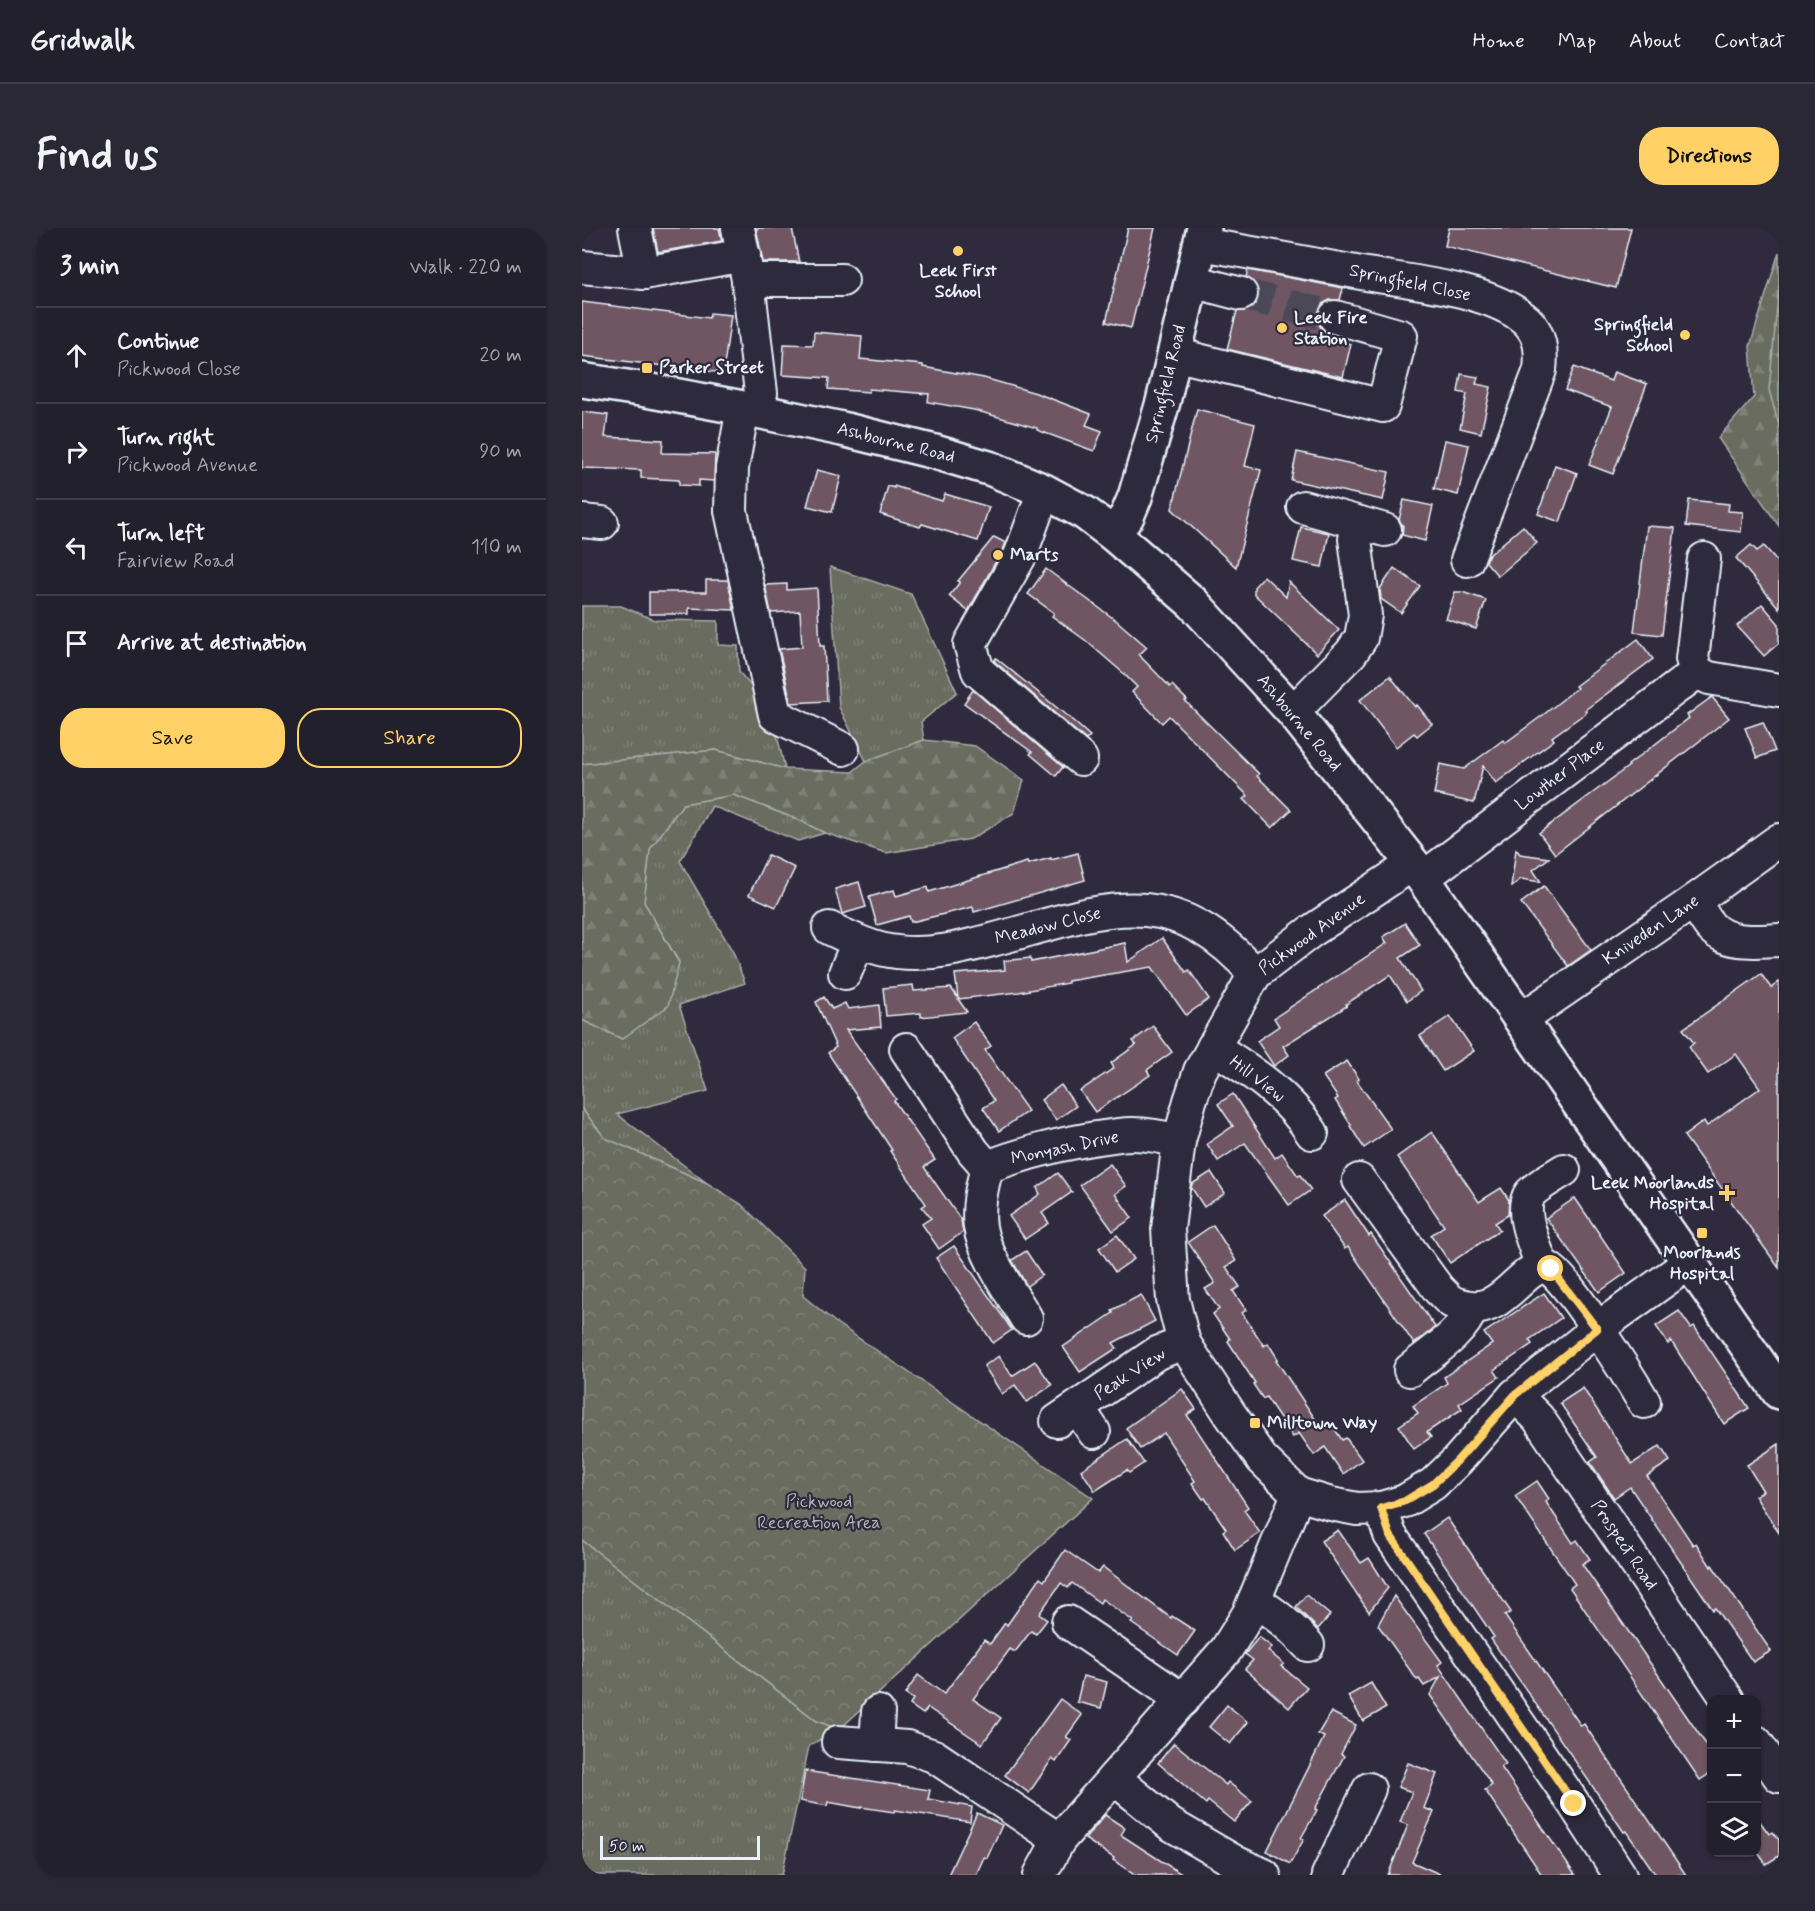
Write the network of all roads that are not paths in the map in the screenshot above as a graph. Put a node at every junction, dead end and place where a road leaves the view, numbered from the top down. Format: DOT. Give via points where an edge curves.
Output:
graph roads {
  1 [pos="635,228"];
  2 [pos="1202,236"];
  3 [pos="743,254"];
  4 [pos="582,267"];
  5 [pos="644,273"];
  6 [pos="842,280"];
  7 [pos="1192,281"];
  8 [pos="1241,294"];
  9 [pos="1335,317"];
  10 [pos="1174,354"];
  11 [pos="582,380"];
  12 [pos="750,409"];
  13 [pos="1044,491"];
  14 [pos="1315,511"];
  15 [pos="1113,534"];
  16 [pos="1704,558"];
  17 [pos="1467,560"];
  18 [pos="1697,672"];
  19 [pos="1779,690"];
  20 [pos="1293,712"];
  21 [pos="843,748"];
  22 [pos="1081,759"];
  23 [pos="1779,840"];
  24 [pos="1418,871"];
  25 [pos="1694,901"];
  26 [pos="829,928"];
  27 [pos="1779,940"];
  28 [pos="858,942"];
  29 [pos="845,973"];
  30 [pos="1255,974"];
  31 [pos="1522,1019"];
  32 [pos="1213,1047"];
  33 [pos="920,1057"];
  34 [pos="1302,1120"];
  35 [pos="1179,1141"];
  36 [pos="1564,1170"];
  37 [pos="984,1178"];
  38 [pos="1359,1180"];
  39 [pos="1689,1263"];
  40 [pos="1542,1266"];
  41 [pos="1472,1308"];
  42 [pos="1026,1318"];
  43 [pos="1597,1329"];
  44 [pos="1184,1343"];
  45 [pos="1410,1370"];
  46 [pos="1779,1392"];
  47 [pos="1515,1395"];
  48 [pos="1644,1402"];
  49 [pos="1076,1420"];
  50 [pos="1298,1494"];
  51 [pos="1381,1508"];
  52 [pos="1254,1601"];
  53 [pos="1076,1637"];
  54 [pos="1308,1645"];
  55 [pos="1725,1695"];
  56 [pos="1183,1700"];
  57 [pos="878,1712"];
  58 [pos="837,1742"];
  59 [pos="876,1745"];
  60 [pos="1761,1749"];
  61 [pos="1779,1776"];
  62 [pos="1114,1778"];
  63 [pos="1370,1804"];
  64 [pos="1059,1840"];
  65 [pos="1244,1871"];
  66 [pos="1040,1875"];
  67 [pos="1328,1875"];
  68 [pos="1620,1875"];
  1 -- 5 [label="street"];
  2 -- 7 [label="highway, Springfield Road"];
  2 -- 17 [label="street, Springfield Close" via="1458,291 1506,307 1527,321 1538,336 1542,352 1540,370 1513,475 1485,511"];
  3 -- 5 [label="street"];
  3 -- 6 [label="street"];
  3 -- 12 [label="street" via="761,393"];
  4 -- 5 [label="street"];
  7 -- 8 [label="street"];
  7 -- 10 [label="highway, Springfield Road"];
  9 -- 10 [label="street" via="1401,336 1383,406"];
  10 -- 15 [label="highway, Springfield Road" via="1135,497"];
  11 -- 12 [label="highway, Ashbourne Road"];
  12 -- 13 [label="highway, Ashbourne Road" via="935,452 992,469"];
  12 -- 21 [label="street" via="732,468 731,511 775,715"];
  13 -- 15 [label="highway, Ashbourne Road" via="1085,513"];
  13 -- 22 [label="street" via="1020,556 970,644 978,670"];
  14 -- 20 [label="street" via="1372,526 1355,539 1365,615 1361,638 1350,653"];
  15 -- 20 [label="highway, Ashbourne Road" via="1193,603"];
  16 -- 18 [label="street" via="1692,659"];
  18 -- 19 [label="street" via="1709,678"];
  18 -- 24 [label="street, Lowther Place"];
  20 -- 24 [label="highway, Ashbourne Road"];
  23 -- 25 [label="street, Kniveden Lane"];
  24 -- 30 [label="street, Pickwood Avenue" via="1310,932"];
  24 -- 31 [label="highway, Ashbourne Road"];
  25 -- 27 [label="street" via="1721,935 1737,941"];
  25 -- 31 [label="street, Kniveden Lane"];
  26 -- 28 [label="street, Meadow Close"];
  28 -- 29 [label="street"];
  28 -- 30 [label="street, Meadow Close" via="897,952 954,951 1092,912 1139,909 1159,911 1197,924 1236,953"];
  30 -- 32 [label="street, Pickwood Avenue"];
  31 -- 39 [label="highway, Ashbourne Road"];
  32 -- 34 [label="street, Hill View" via="1268,1084"];
  32 -- 35 [label="street, Pickwood Avenue" via="1200,1071"];
  33 -- 37 [label="street, Monyash Drive"];
  35 -- 37 [label="street, Monyash Drive" via="1120,1134 1017,1155"];
  35 -- 44 [label="street, Pickwood Avenue" via="1168,1256 1173,1300"];
  36 -- 40 [label="street" via="1530,1194 1525,1209"];
  37 -- 42 [label="street" via="980,1227 991,1258"];
  38 -- 41 [label="street" via="1398,1220 1439,1290 1452,1302"];
  39 -- 43 [label="street, Pickwood Avenue"];
  39 -- 46 [label="highway, Ashbourne Road"];
  40 -- 41 [label="street" via="1500,1299 1485,1307"];
  40 -- 43 [label="street" via="1560,1278"];
  41 -- 45 [label="street" via="1458,1330"];
  43 -- 47 [label="street, Pickwood Avenue"];
  43 -- 48 [label="street"];
  44 -- 49 [label="street, Peak View" via="1157,1353"];
  44 -- 50 [label="street, Pickwood Avenue" via="1262,1459"];
  47 -- 51 [label="street, Pickwood Avenue" via="1433,1484 1405,1501"];
  47 -- 55 [label="street, Prospect Road" via="1538,1418"];
  50 -- 51 [label="street, Pickwood Avenue" via="1339,1506"];
  50 -- 52 [label="street"];
  51 -- 68 [label="street" via="1390,1535"];
  52 -- 54 [label="street"];
  52 -- 56 [label="street" via="1226,1650"];
  53 -- 56 [label="street"];
  56 -- 62 [label="street"];
  57 -- 59 [label="street"];
  58 -- 59 [label="street"];
  59 -- 64 [label="street" via="907,1747 934,1755"];
  60 -- 61 [label="street"];
  62 -- 64 [label="street"];
  62 -- 65 [label="street" via="1170,1824"];
  63 -- 67 [label="street"];
  64 -- 66 [label="street"];
}
